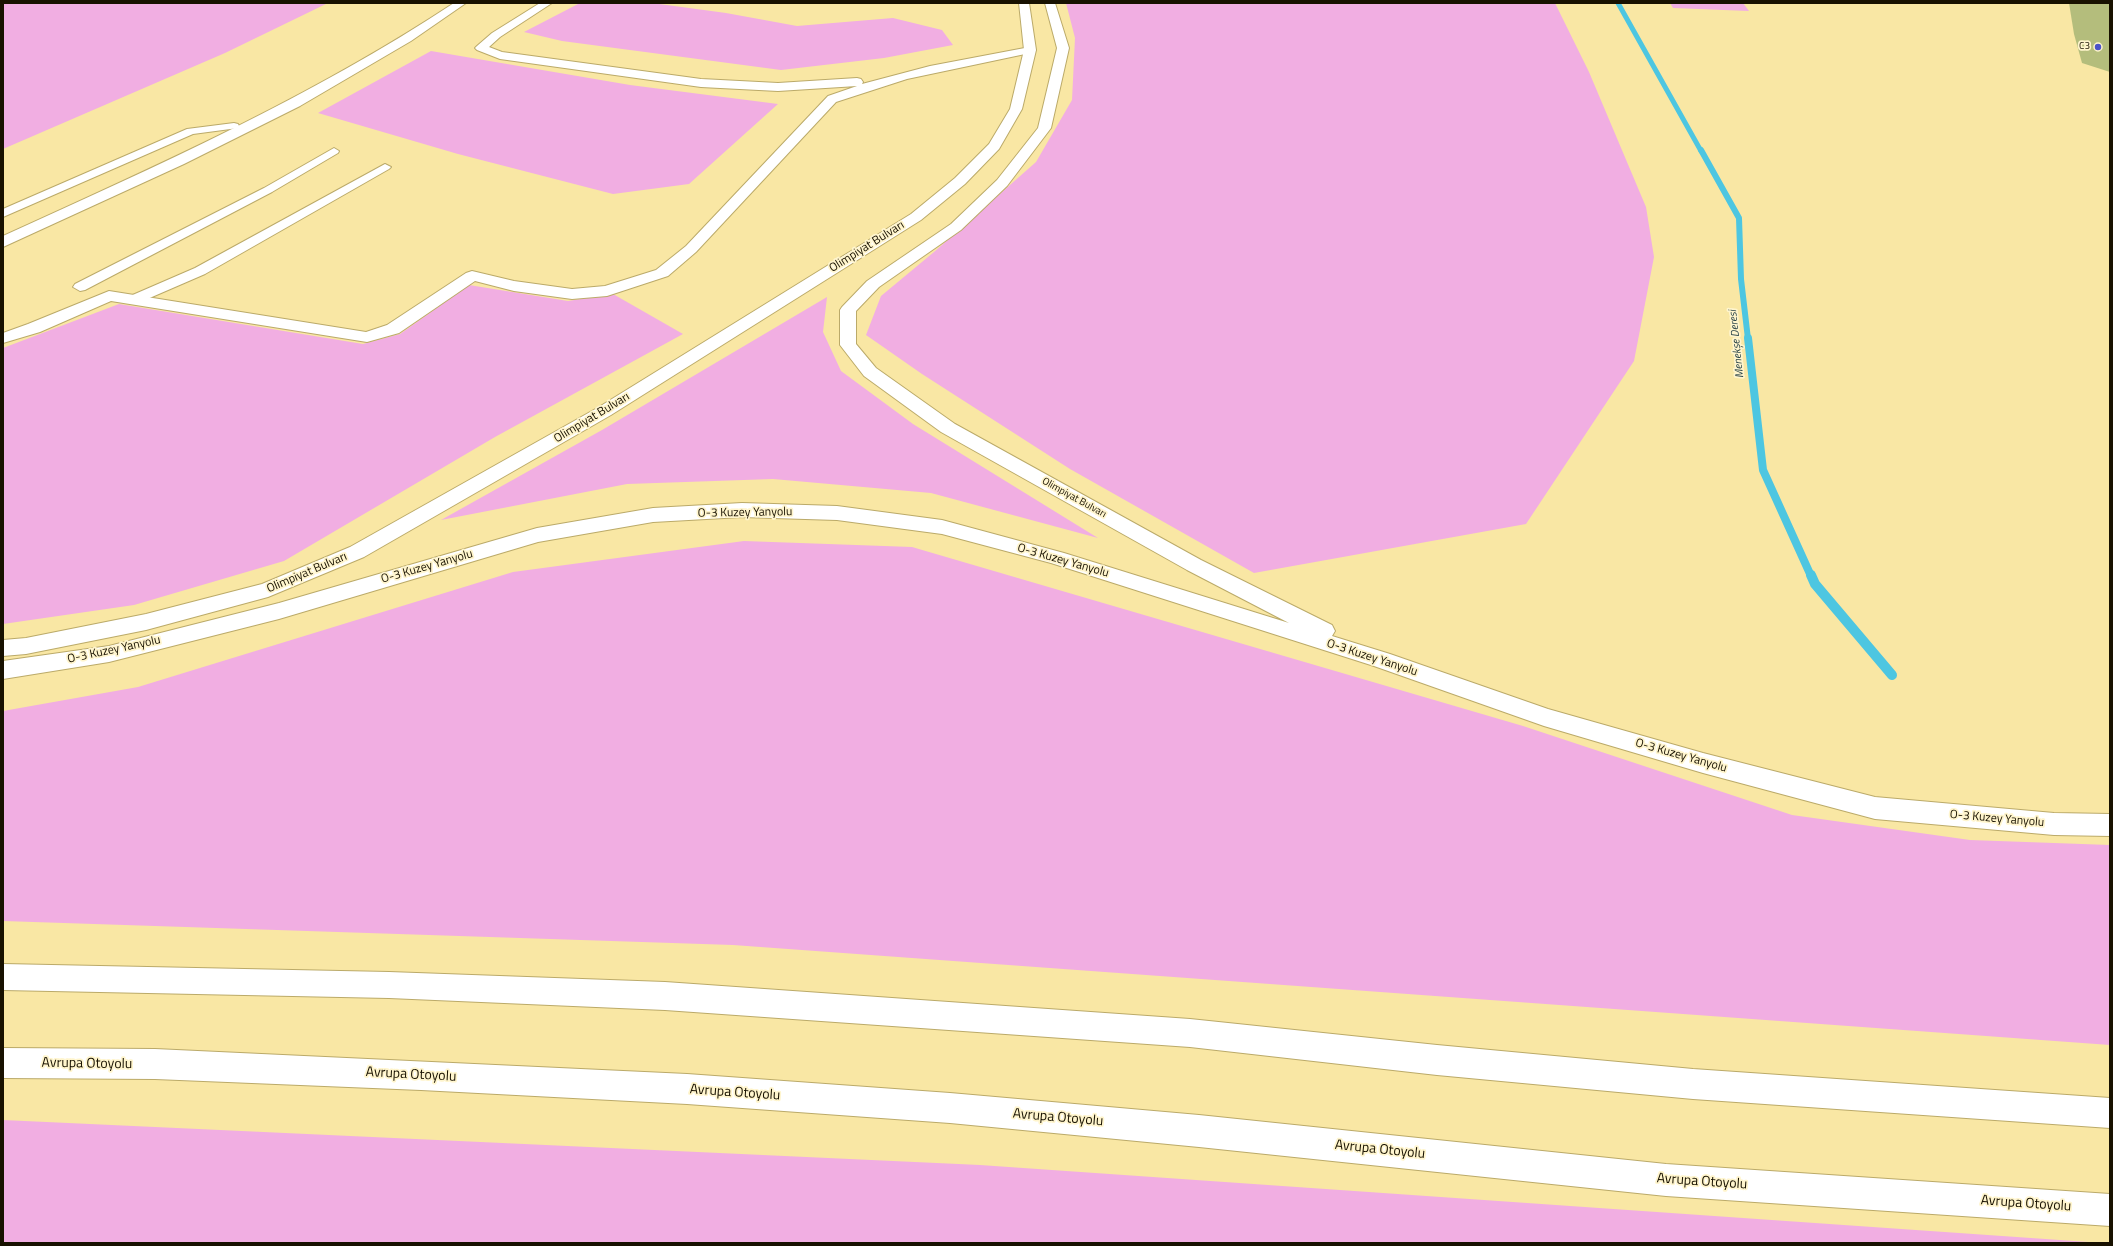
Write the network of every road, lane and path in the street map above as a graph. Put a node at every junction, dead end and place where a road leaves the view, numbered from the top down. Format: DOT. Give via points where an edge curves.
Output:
graph roads {
  1 [pos="448,3"];
  2 [pos="461,3"];
  3 [pos="547,3"];
  4 [pos="1024,3"];
  5 [pos="1050,3"];
  6 [pos="1030,50"];
  7 [pos="889,79"];
  8 [pos="234,126"];
  9 [pos="334,151"];
  10 [pos="385,167"];
  11 [pos="3,213"];
  12 [pos="3,231"];
  13 [pos="3,242"];
  14 [pos="80,287"];
  15 [pos="134,300"];
  16 [pos="3,338"];
  17 [pos="3,648"];
  18 [pos="1382,660"];
  19 [pos="3,670"];
  20 [pos="2110,825"];
  21 [pos="3,977"];
  22 [pos="3,1063"];
  23 [pos="2110,1113"];
  24 [pos="2110,1210"];
  1 -- 8 [label="main road" via="332,75"];
  2 -- 13 [label="main road" via="382,55 245,130"];
  3 -- 7 [label="main road" via="496,35 481,48 500,55 701,83 778,88"];
  4 -- 6 [label="main road, Olimpiyat Bulvarı"];
  5 -- 18 [label="main road, Olimpiyat Bulvarı" via="1063,48 1044,128 1002,183 956,227 873,284 848,310 848,345 870,372 948,428 1194,565"];
  6 -- 7 [label="main road"];
  6 -- 17 [label="main road, Olimpiyat Bulvarı" via="1016,109 994,146 960,182 916,216 599,415 357,552 268,590 146,622 26,646"];
  7 -- 15 [label="main road" via="832,99 691,248 662,273 607,291 572,294 514,286 472,276 393,328 367,337"];
  8 -- 11 [label="lane" via="191,131"];
  8 -- 12 [label="main road"];
  9 -- 14 [label="lane" via="268,190"];
  10 -- 15 [label="lane" via="200,271"];
  15 -- 16 [label="main road" via="109,296 34,328"];
  18 -- 19 [label="main road, O-3 Kuzey Yanyolu" via="1057,558 942,527 837,513 742,510 653,515 537,535 279,611 117,652"];
  18 -- 20 [label="main road, O-3 Kuzey Yanyolu" via="1544,717 1703,763 1876,808 2054,824"];
  21 -- 23 [label="main road" via="389,985 673,997 1190,1033 1445,1061 1693,1084"];
  22 -- 24 [label="main road, Avrupa Otoyolu" via="155,1064 421,1075 950,1108 1191,1130 1666,1180"];
}
